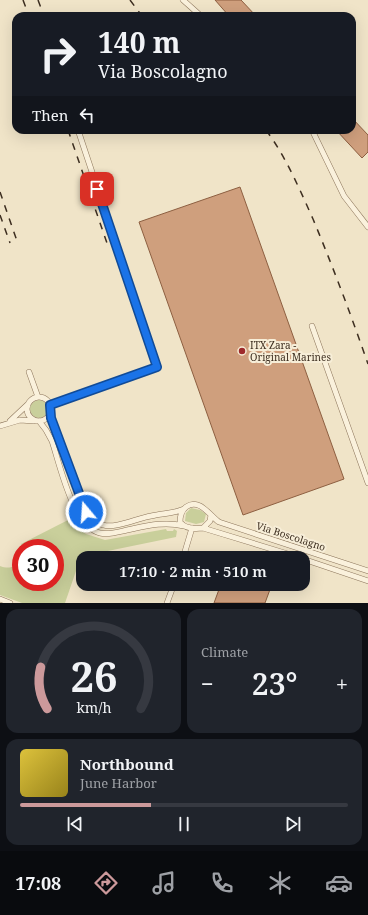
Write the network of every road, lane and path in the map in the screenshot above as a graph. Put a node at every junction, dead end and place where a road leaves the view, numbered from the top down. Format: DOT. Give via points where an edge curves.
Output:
graph roads {
  1 [pos="183,0"];
  2 [pos="196,12"];
  3 [pos="79,134"];
  4 [pos="314,134"];
  5 [pos="368,227"];
  6 [pos="312,326"];
  7 [pos="30,372"];
  8 [pos="38,397"];
  9 [pos="28,404"];
  10 [pos="50,405"];
  11 [pos="51,412"];
  12 [pos="37,421"];
  13 [pos="7,423"];
  14 [pos="0,426"];
  15 [pos="368,483"];
  16 [pos="184,508"];
  17 [pos="211,515"];
  18 [pos="184,526"];
  19 [pos="192,528"];
  20 [pos="203,528"];
  21 [pos="185,551"];
  22 [pos="279,551"];
  23 [pos="310,561"];
  24 [pos="368,571"];
  25 [pos="368,581"];
  26 [pos="171,591"];
  27 [pos="0,600"];
  28 [pos="10,603"];
  29 [pos="167,603"];
  1 -- 2 [label="street"];
  3 -- 10 [label="street" via="157,367"];
  4 -- 5 [label="street" via="344,196"];
  6 -- 15 [label="street"];
  7 -- 8 [label="street"];
  8 -- 9 [label="street" via="33,398"];
  8 -- 10 [label="street" via="47,400"];
  9 -- 12 [label="street, Via Boscolagno" via="29,416"];
  9 -- 13 [label="street"];
  10 -- 11 [label="street, Via Boscolagno"];
  11 -- 12 [label="street" via="47,419"];
  11 -- 16 [label="street, Via Boscolagno" via="86,512 96,523 104,526 124,523 152,515 173,513"];
  12 -- 13 [label="street" via="20,420"];
  12 -- 18 [label="street, Via Boscolagno" via="46,430 52,442 78,514 90,528 108,534 154,524"];
  13 -- 14 [label="street"];
  16 -- 17 [label="street, Via Boscolagno" via="199,505"];
  16 -- 18 [label="street" via="180,517 180,522"];
  17 -- 20 [label="street" via="210,521"];
  17 -- 24 [label="street, Via Boscolagno" via="219,522"];
  18 -- 19 [label="street, Via Boscolagno"];
  19 -- 20 [label="street, Via Boscolagno"];
  19 -- 21 [label="street"];
  20 -- 22 [label="street, Via Boscolagno"];
  23 -- 25 [label="street, Via Boscolagno"];
  26 -- 29 [label="street"];
  27 -- 28 [label="street"];
}
